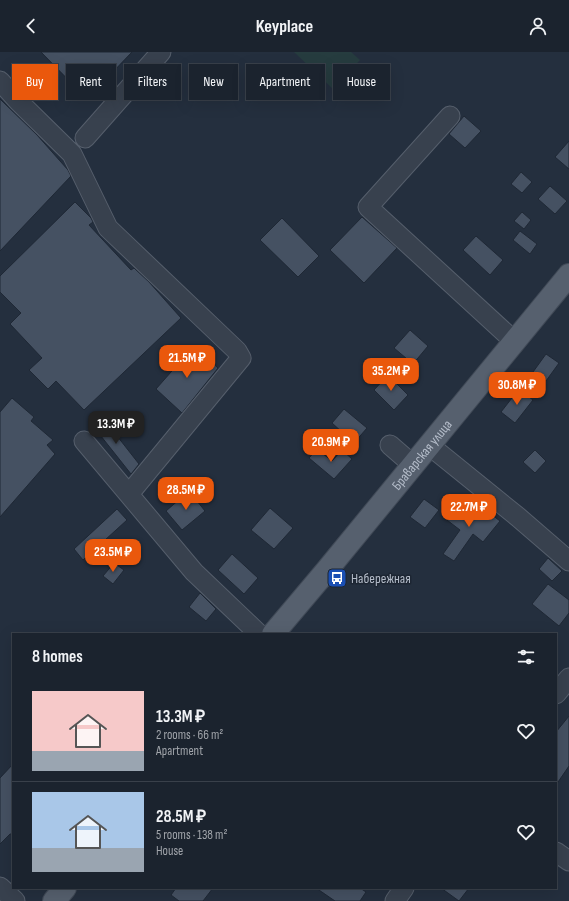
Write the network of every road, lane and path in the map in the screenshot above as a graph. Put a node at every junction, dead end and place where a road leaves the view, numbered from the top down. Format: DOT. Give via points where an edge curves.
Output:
graph roads {
  1 [pos="161,52"];
  2 [pos="0,81"];
  3 [pos="450,116"];
  4 [pos="85,138"];
  5 [pos="569,274"];
  6 [pos="514,342"];
  7 [pos="84,442"];
  8 [pos="390,444"];
  9 [pos="429,445"];
  10 [pos="413,465"];
  11 [pos="129,494"];
  12 [pos="569,561"];
  13 [pos="258,633"];
  14 [pos="273,633"];
  15 [pos="569,678"];
  16 [pos="557,693"];
  17 [pos="557,853"];
  18 [pos="569,861"];
  19 [pos="0,888"];
  20 [pos="64,889"];
  21 [pos="403,889"];
  22 [pos="15,901"];
  23 [pos="54,901"];
  24 [pos="395,901"];
  1 -- 4 [label="street"];
  2 -- 11 [label="street" via="72,154 108,228 237,351 241,358"];
  3 -- 6 [label="street" via="368,207"];
  5 -- 6 [label="main road, Браварская улица"];
  6 -- 9 [label="main road, Браварская улица"];
  7 -- 11 [label="street"];
  8 -- 10 [label="street"];
  9 -- 10 [label="main road, Браварская улица"];
  9 -- 12 [label="street"];
  10 -- 14 [label="main road, Браварская улица"];
  11 -- 13 [label="street" via="194,572"];
  15 -- 16 [label="street"];
  17 -- 18 [label="street"];
  19 -- 22 [label="street"];
  20 -- 23 [label="main road"];
  21 -- 24 [label="street"];
}
